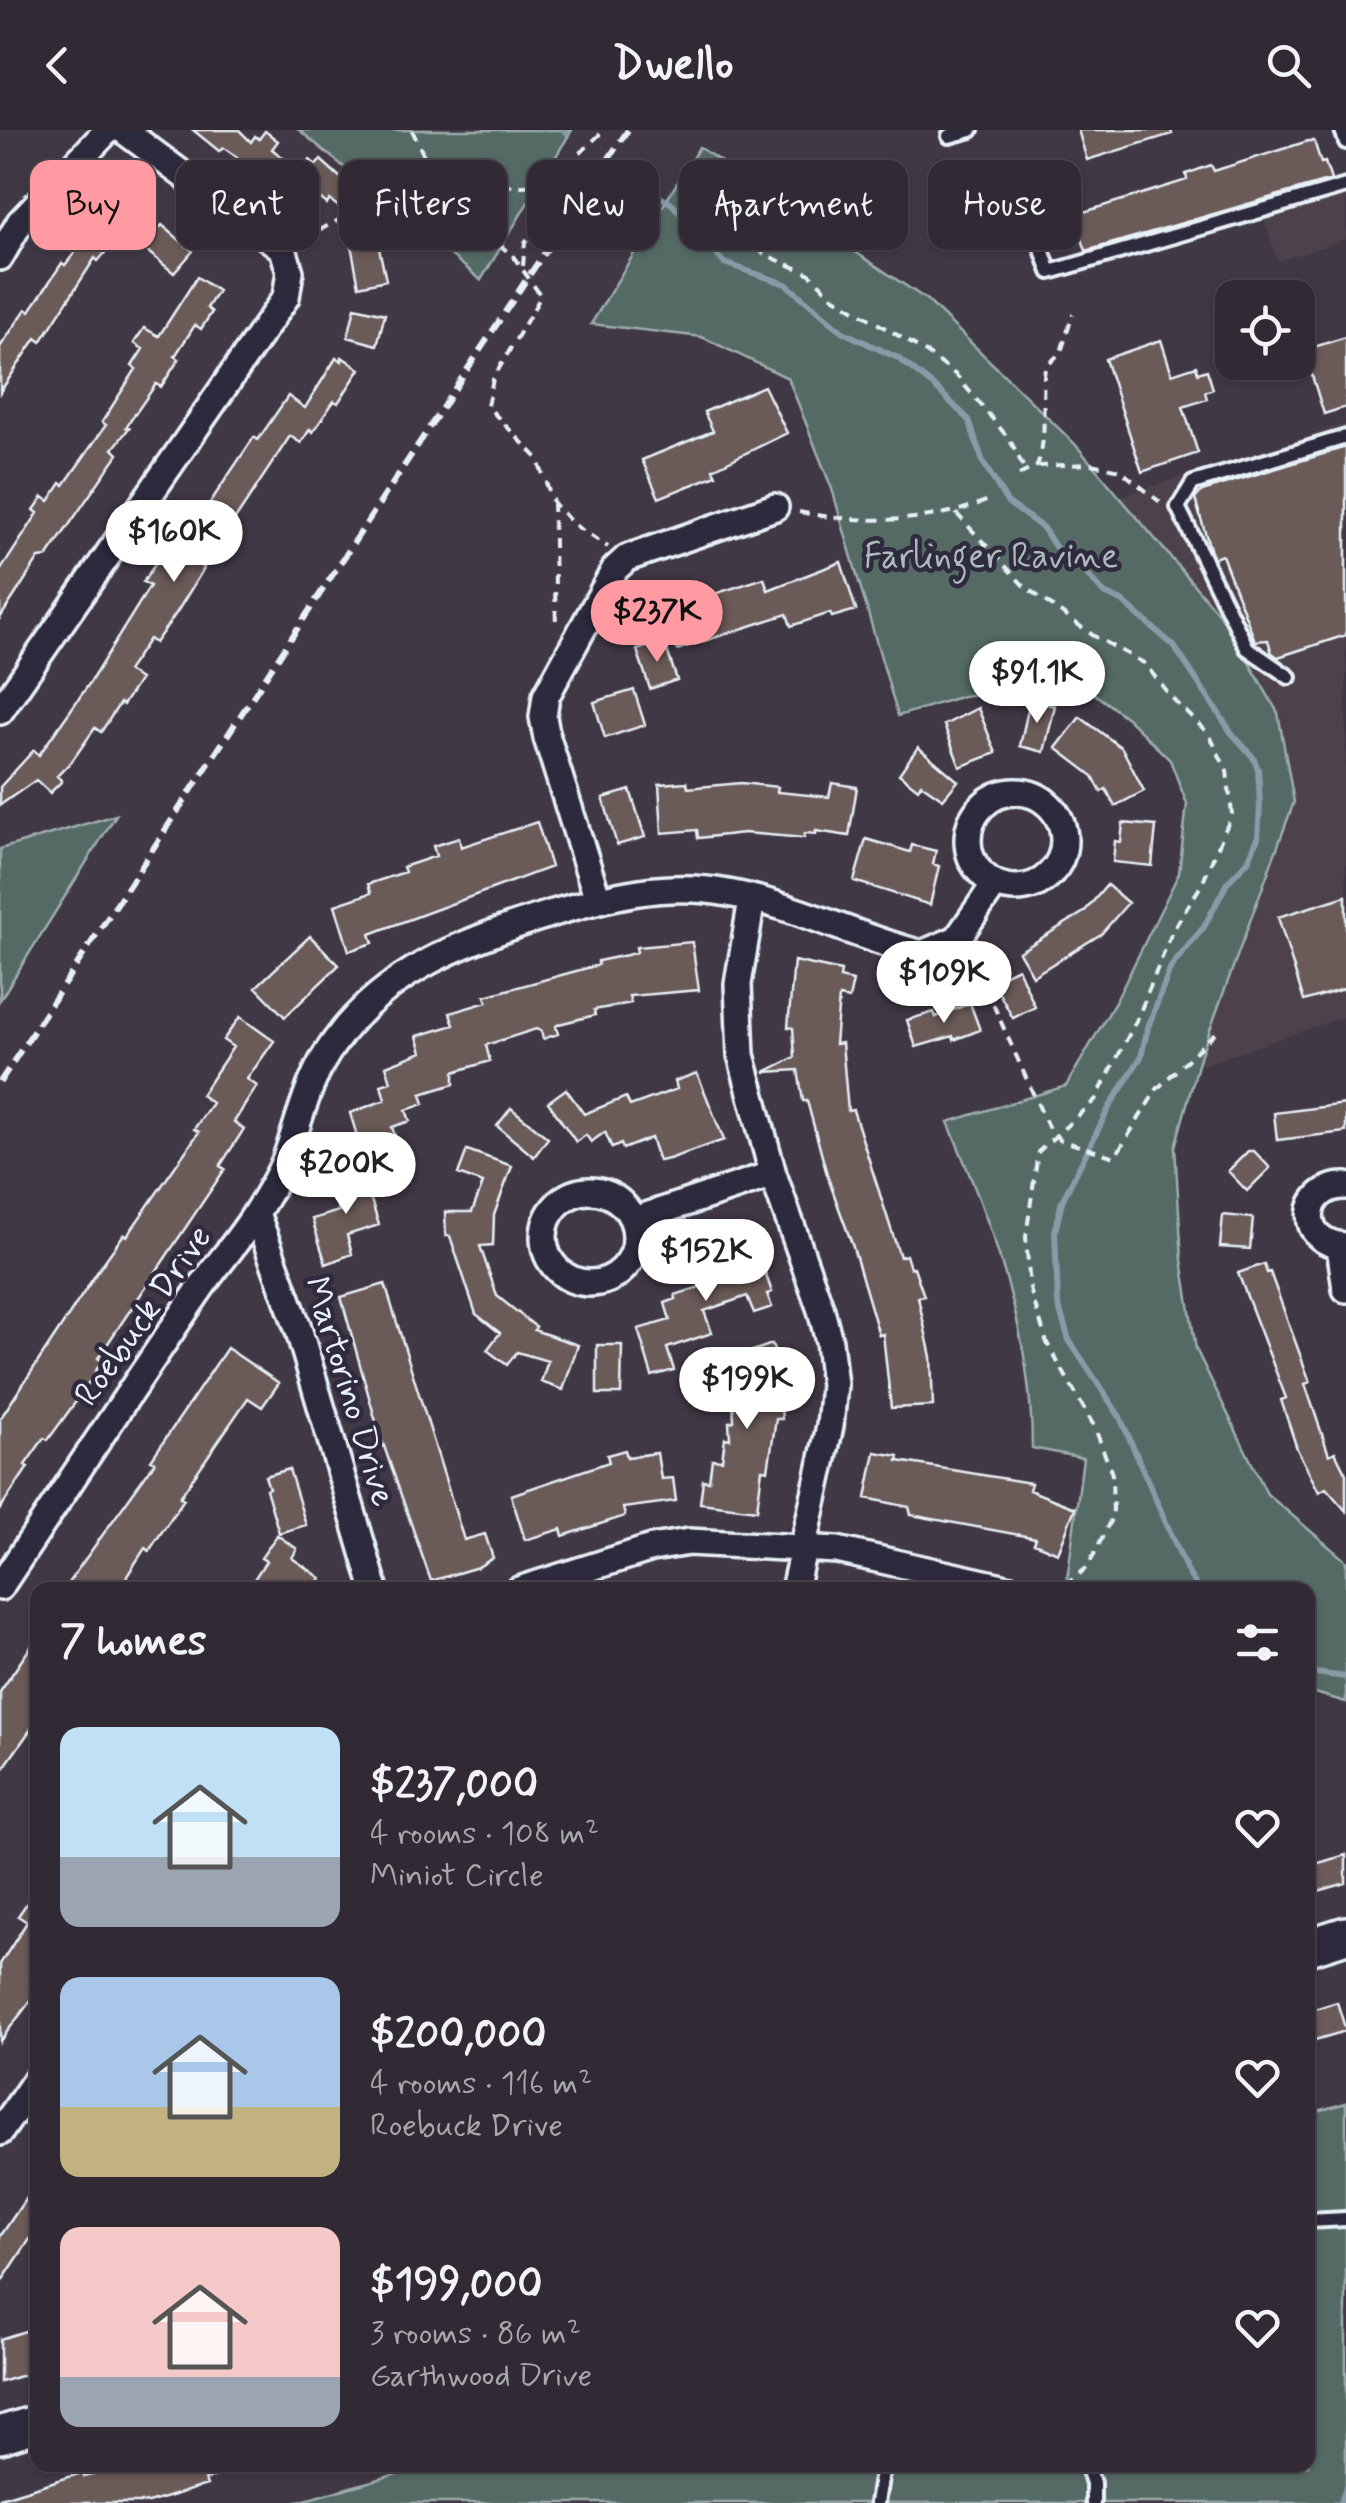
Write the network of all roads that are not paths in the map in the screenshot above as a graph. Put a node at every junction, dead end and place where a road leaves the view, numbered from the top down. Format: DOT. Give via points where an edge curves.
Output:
graph roads {
  1 [pos="108,130"];
  2 [pos="123,130"];
  3 [pos="972,130"];
  4 [pos="1342,130"];
  5 [pos="949,136"];
  6 [pos="1346,142"];
  7 [pos="1346,186"];
  8 [pos="10,224"];
  9 [pos="1042,250"];
  10 [pos="0,257"];
  11 [pos="1346,437"];
  12 [pos="776,507"];
  13 [pos="1288,677"];
  14 [pos="0,711"];
  15 [pos="995,884"];
  16 [pos="752,899"];
  17 [pos="598,900"];
  18 [pos="774,1174"];
  19 [pos="1346,1186"];
  20 [pos="256,1213"];
  21 [pos="634,1220"];
  22 [pos="1343,1246"];
  23 [pos="1346,1288"];
  24 [pos="803,1550"];
  25 [pos="373,1582"];
  26 [pos="544,1582"];
  27 [pos="796,1582"];
  28 [pos="980,1582"];
  29 [pos="0,1587"];
  30 [pos="1346,1935"];
  31 [pos="1315,1945"];
  32 [pos="30,2089"];
  33 [pos="0,2132"];
  34 [pos="1346,2219"];
  35 [pos="1315,2221"];
  36 [pos="30,2426"];
  37 [pos="0,2435"];
  38 [pos="882,2472"];
  39 [pos="1089,2472"];
  40 [pos="878,2503"];
  41 [pos="1093,2503"];
  1 -- 8 [label="street"];
  2 -- 14 [label="street" via="283,249 290,272 286,298"];
  3 -- 5 [label="lane"];
  4 -- 6 [label="lane"];
  7 -- 9 [label="lane" via="1050,272"];
  8 -- 10 [label="street"];
  11 -- 13 [label="lane" via="1193,483 1178,507 1246,648"];
  12 -- 17 [label="street" via="627,558 546,696 547,738"];
  15 -- 16 [label="street, Roebuck Drive" via="957,939 922,954"];
  16 -- 17 [label="street, Roebuck Drive" via="666,888"];
  16 -- 18 [label="street" via="738,984 741,1056"];
  17 -- 20 [label="street, Roebuck Drive" via="440,954 367,1005 332,1044 308,1089 284,1164"];
  18 -- 21 [label="street"];
  18 -- 24 [label="street" via="821,1310 834,1385"];
  19 -- 22 [label="street" via="1321,1193 1311,1211 1321,1240"];
  20 -- 25 [label="street, Martorino Drive" via="300,1330"];
  20 -- 29 [label="street, Roebuck Drive"];
  22 -- 23 [label="street"];
  24 -- 26 [label="street" via="671,1545"];
  24 -- 27 [label="street"];
  24 -- 28 [label="street" via="837,1550"];
  30 -- 31 [label="street"];
  32 -- 33 [label="street"];
  34 -- 35 [label="lane"];
  36 -- 37 [label="street"];
  38 -- 40 [label="lane"];
  39 -- 41 [label="lane"];
}
